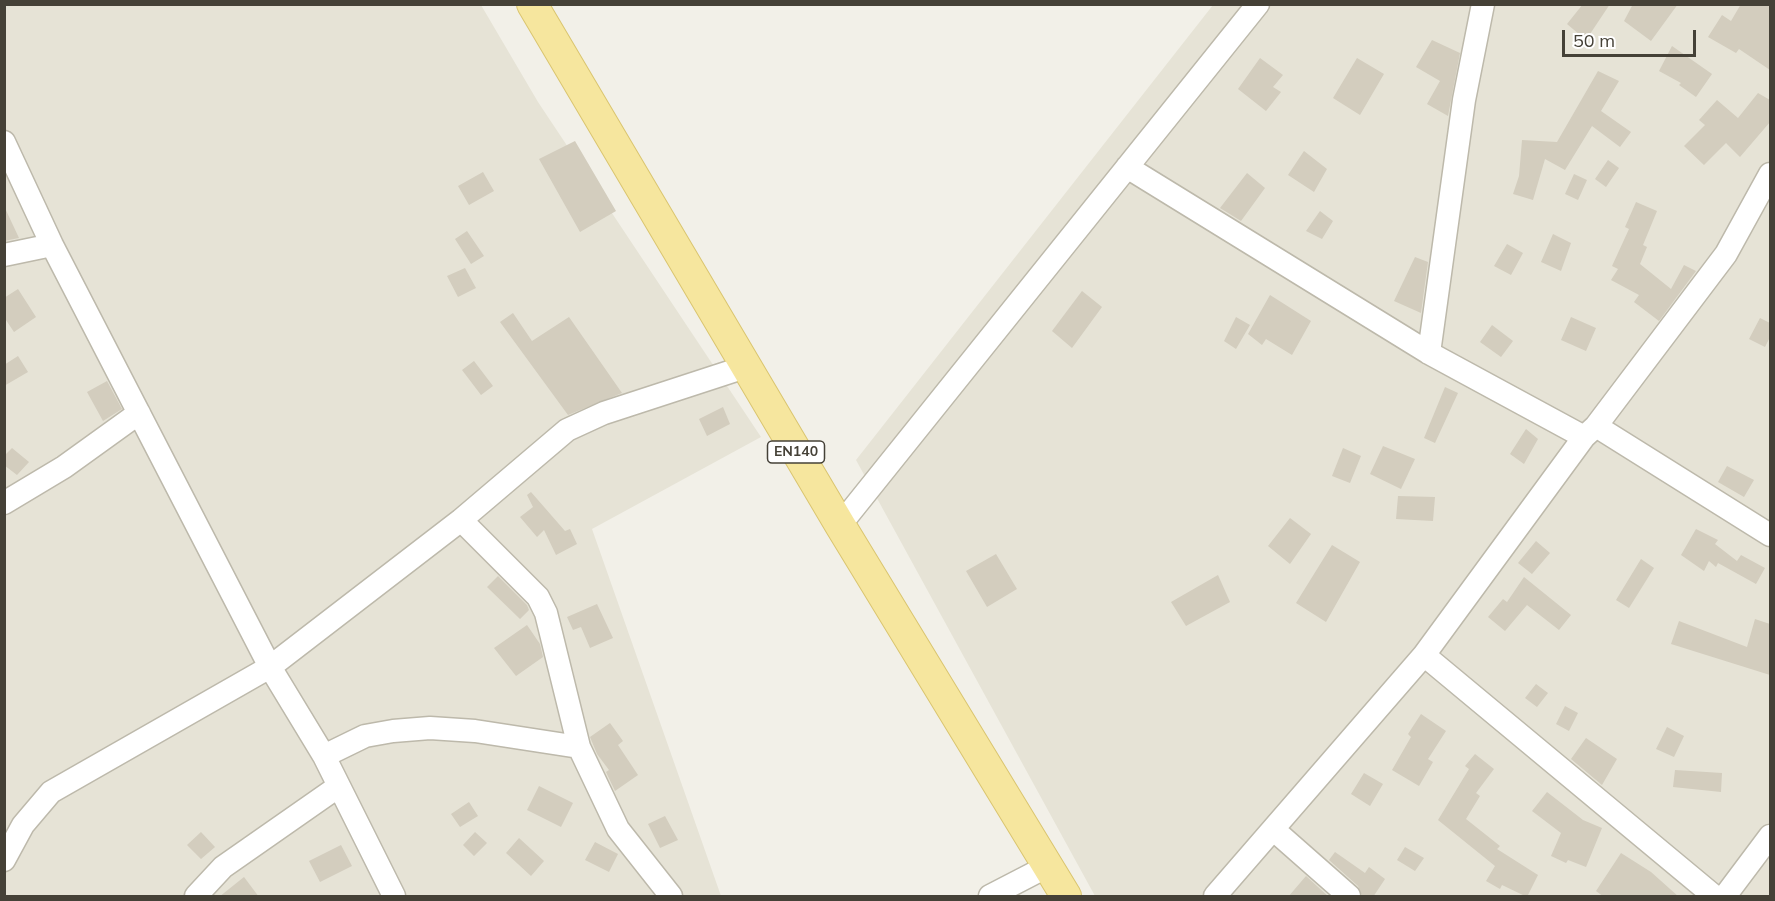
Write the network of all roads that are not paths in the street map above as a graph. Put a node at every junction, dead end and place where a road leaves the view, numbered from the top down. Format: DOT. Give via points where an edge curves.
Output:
graph roads {
  1 [pos="532,4"];
  2 [pos="1258,4"];
  3 [pos="1483,4"];
  4 [pos="4,142"];
  5 [pos="1127,167"];
  6 [pos="1770,174"];
  7 [pos="52,245"];
  8 [pos="4,255"];
  9 [pos="1430,353"];
  10 [pos="745,367"];
  11 [pos="139,412"];
  12 [pos="1590,432"];
  13 [pos="5,505"];
  14 [pos="461,520"];
  15 [pos="840,525"];
  16 [pos="1770,535"];
  17 [pos="1424,655"];
  18 [pos="270,666"];
  19 [pos="579,747"];
  20 [pos="324,756"];
  21 [pos="339,786"];
  22 [pos="1274,830"];
  23 [pos="1770,836"];
  24 [pos="4,860"];
  25 [pos="1048,866"];
  26 [pos="196,897"];
  27 [pos="394,897"];
  28 [pos="671,897"];
  29 [pos="990,897"];
  30 [pos="1066,897"];
  31 [pos="1215,897"];
  32 [pos="1349,897"];
  33 [pos="1714,897"];
  34 [pos="1725,897"];
  1 -- 10 [label="main road, EN140"];
  2 -- 5 [label="street"];
  3 -- 9 [label="street" via="1464,100"];
  4 -- 7 [label="street"];
  5 -- 9 [label="street"];
  5 -- 15 [label="street"];
  6 -- 12 [label="street" via="1726,254"];
  7 -- 8 [label="street"];
  7 -- 11 [label="street"];
  9 -- 12 [label="street"];
  10 -- 14 [label="street" via="604,412 567,430"];
  10 -- 15 [label="main road, EN140"];
  11 -- 13 [label="street"];
  11 -- 18 [label="street"];
  12 -- 16 [label="street"];
  12 -- 17 [label="street"];
  14 -- 18 [label="street"];
  14 -- 19 [label="street" via="538,597 546,613"];
  15 -- 25 [label="main road, EN140"];
  17 -- 22 [label="street"];
  17 -- 33 [label="street"];
  18 -- 20 [label="street"];
  18 -- 24 [label="street" via="51,792 23,825"];
  19 -- 20 [label="street" via="430,728 365,736"];
  19 -- 28 [label="street" via="618,829"];
  20 -- 21 [label="street"];
  21 -- 26 [label="street" via="223,867"];
  21 -- 27 [label="street"];
  22 -- 31 [label="street"];
  22 -- 32 [label="street"];
  23 -- 34 [label="street"];
  25 -- 29 [label="street"];
  25 -- 30 [label="main road, EN140"];
}
